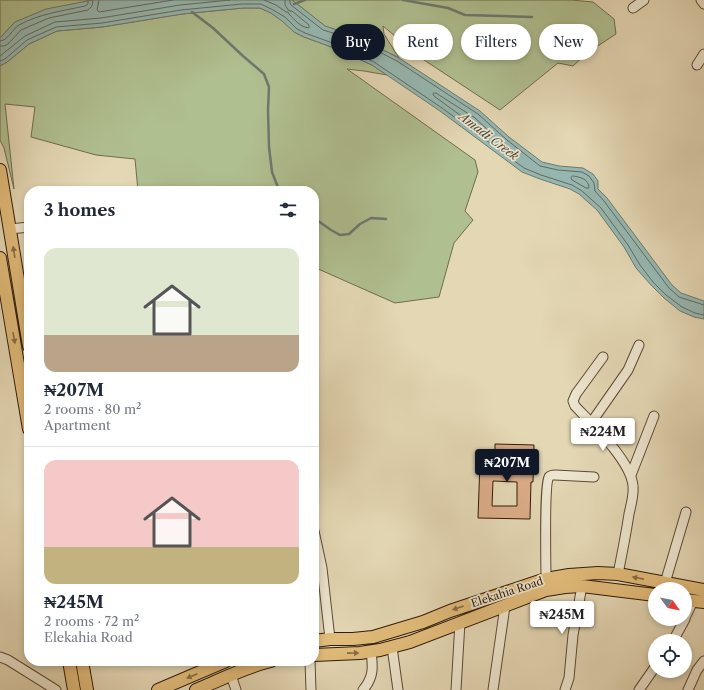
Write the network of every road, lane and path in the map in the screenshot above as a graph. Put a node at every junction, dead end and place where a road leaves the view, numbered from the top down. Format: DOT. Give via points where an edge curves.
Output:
graph roads {
  1 [pos="644,0"];
  2 [pos="701,0"];
  3 [pos="704,4"];
  4 [pos="633,8"];
  5 [pos="704,54"];
  6 [pos="697,65"];
  7 [pos="0,170"];
  8 [pos="24,228"];
  9 [pos="10,229"];
  10 [pos="0,258"];
  11 [pos="24,315"];
  12 [pos="639,345"];
  13 [pos="603,357"];
  14 [pos="24,400"];
  15 [pos="654,416"];
  16 [pos="591,423"];
  17 [pos="631,475"];
  18 [pos="594,477"];
  19 [pos="686,512"];
  20 [pos="319,554"];
  21 [pos="618,574"];
  22 [pos="546,579"];
  23 [pos="660,582"];
  24 [pos="665,582"];
  25 [pos="582,586"];
  26 [pos="692,588"];
  27 [pos="704,590"];
  28 [pos="648,594"];
  29 [pos="505,606"];
  30 [pos="460,622"];
  31 [pos="330,639"];
  32 [pos="319,640"];
  33 [pos="392,647"];
  34 [pos="371,652"];
  35 [pos="319,655"];
  36 [pos="0,657"];
  37 [pos="704,661"];
  38 [pos="70,666"];
  39 [pos="83,666"];
  40 [pos="214,666"];
  41 [pos="252,666"];
  42 [pos="310,666"];
  43 [pos="232,675"];
  44 [pos="648,677"];
  45 [pos="56,690"];
  46 [pos="73,690"];
  47 [pos="87,690"];
  48 [pos="158,690"];
  49 [pos="196,690"];
  50 [pos="236,690"];
  51 [pos="311,690"];
  52 [pos="364,690"];
  53 [pos="398,690"];
  54 [pos="456,690"];
  55 [pos="493,690"];
  56 [pos="565,690"];
  57 [pos="639,690"];
  58 [pos="688,690"];
  1 -- 4 [label="street"];
  2 -- 3 [label="street"];
  5 -- 6 [label="street"];
  7 -- 9 [label="main road"];
  8 -- 9 [label="street"];
  11 -- 9 [label="main road, one-way"];
  10 -- 14 [label="main road, one-way"];
  12 -- 16 [label="street" via="628,370"];
  13 -- 16 [label="street" via="573,401"];
  15 -- 17 [label="street"];
  16 -- 17 [label="street" via="606,438"];
  17 -- 21 [label="street" via="633,487"];
  18 -- 22 [label="street" via="555,475 547,482"];
  19 -- 24 [label="street"];
  20 -- 31 [label="street"];
  21 -- 22 [label="main road, Elekahia Road" via="576,574"];
  23 -- 21 [label="main road, Elekahia Road, one-way"];
  22 -- 31 [label="main road, Elekahia Road, one-way" via="393,632 373,637"];
  25 -- 28 [label="main road, Elekahia Road"];
  25 -- 29 [label="main road, Elekahia Road" via="546,590"];
  25 -- 56 [label="street" via="573,635 569,678"];
  26 -- 27 [label="main road, Elekahia Road"];
  29 -- 30 [label="main road, Elekahia Road"];
  29 -- 55 [label="street"];
  30 -- 33 [label="main road, Elekahia Road"];
  30 -- 54 [label="street"];
  31 -- 32 [label="main road, Elekahia Road"];
  33 -- 34 [label="main road, Elekahia Road"];
  33 -- 53 [label="street"];
  35 -- 34 [label="main road, Elekahia Road, one-way"];
  34 -- 52 [label="street" via="373,668"];
  36 -- 45 [label="street"];
  37 -- 58 [label="street"];
  38 -- 46 [label="main road"];
  39 -- 47 [label="main road"];
  40 -- 48 [label="main road, one-way"];
  41 -- 43 [label="main road"];
  42 -- 51 [label="street"];
  43 -- 49 [label="main road"];
  43 -- 50 [label="street"];
  44 -- 57 [label="street"];
}
